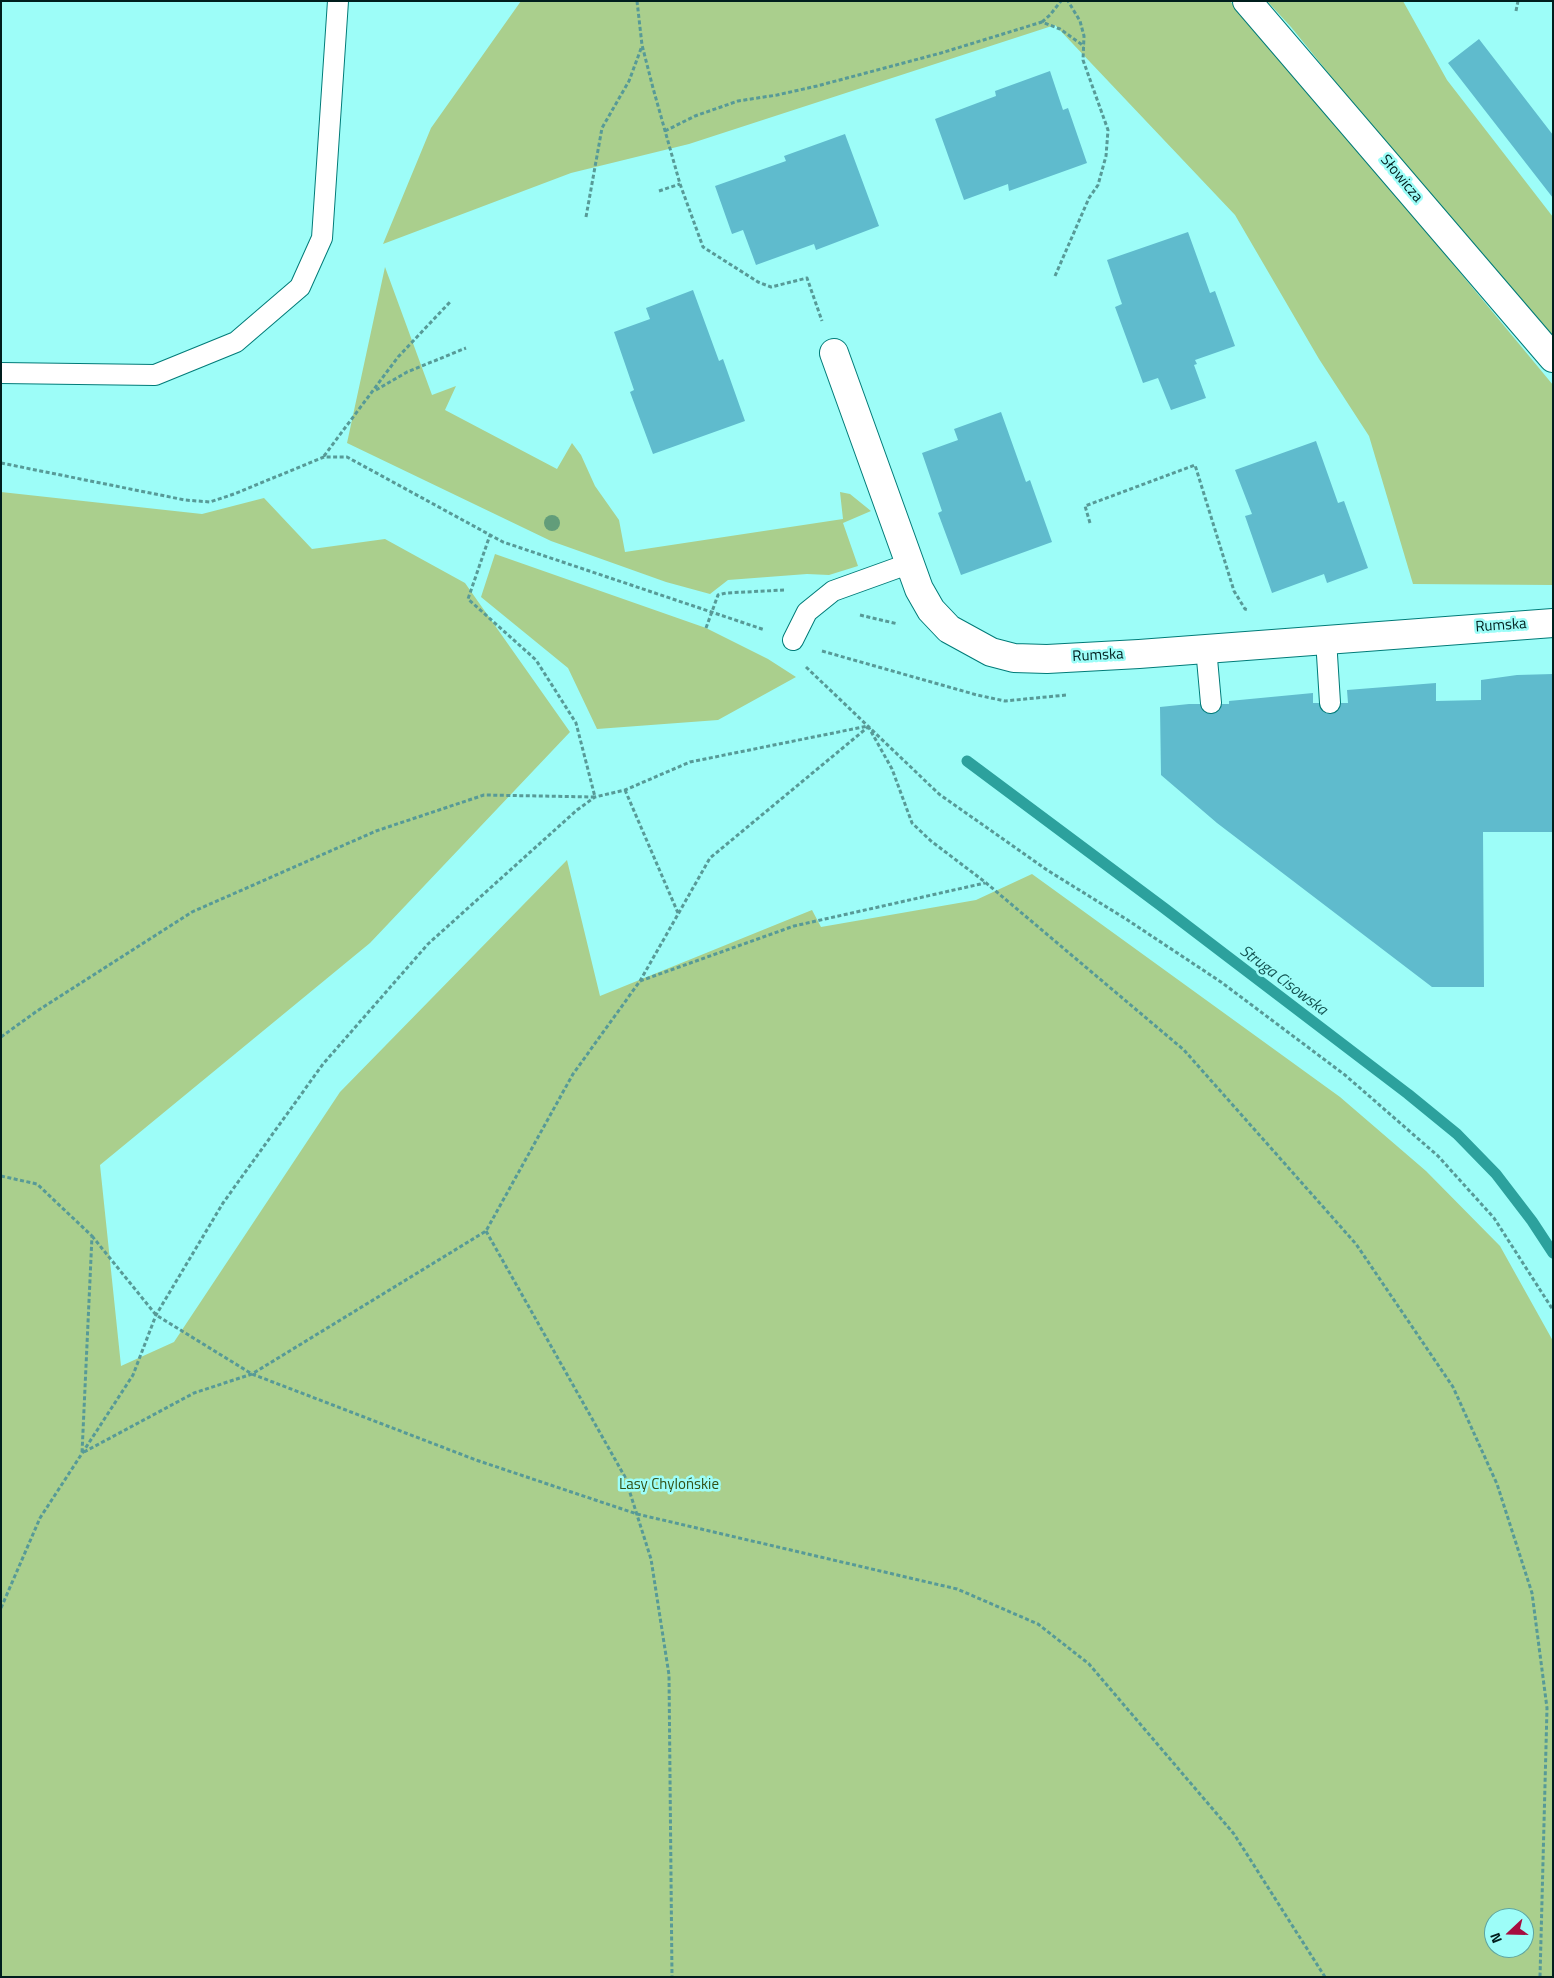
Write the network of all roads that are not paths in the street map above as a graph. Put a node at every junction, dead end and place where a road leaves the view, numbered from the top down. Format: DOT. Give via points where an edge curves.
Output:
graph roads {
  1 [pos="338,1"];
  2 [pos="1247,1"];
  3 [pos="834,353"];
  4 [pos="1553,358"];
  5 [pos="1,373"];
  6 [pos="908,564"];
  7 [pos="1553,623"];
  8 [pos="1326,639"];
  9 [pos="793,640"];
  10 [pos="1206,648"];
  11 [pos="1211,703"];
  12 [pos="1330,703"];
  1 -- 5 [label="lane" via="322,238 300,287 236,342 155,375"];
  2 -- 4 [label="street, Słowicza"];
  3 -- 6 [label="street, Rumska"];
  6 -- 9 [label="lane" via="833,591 807,612"];
  6 -- 10 [label="street, Rumska" via="931,610 949,628 991,652 1014,658 1046,659"];
  7 -- 8 [label="street, Rumska"];
  8 -- 10 [label="street, Rumska"];
  8 -- 12 [label="lane"];
  10 -- 11 [label="lane"];
}
